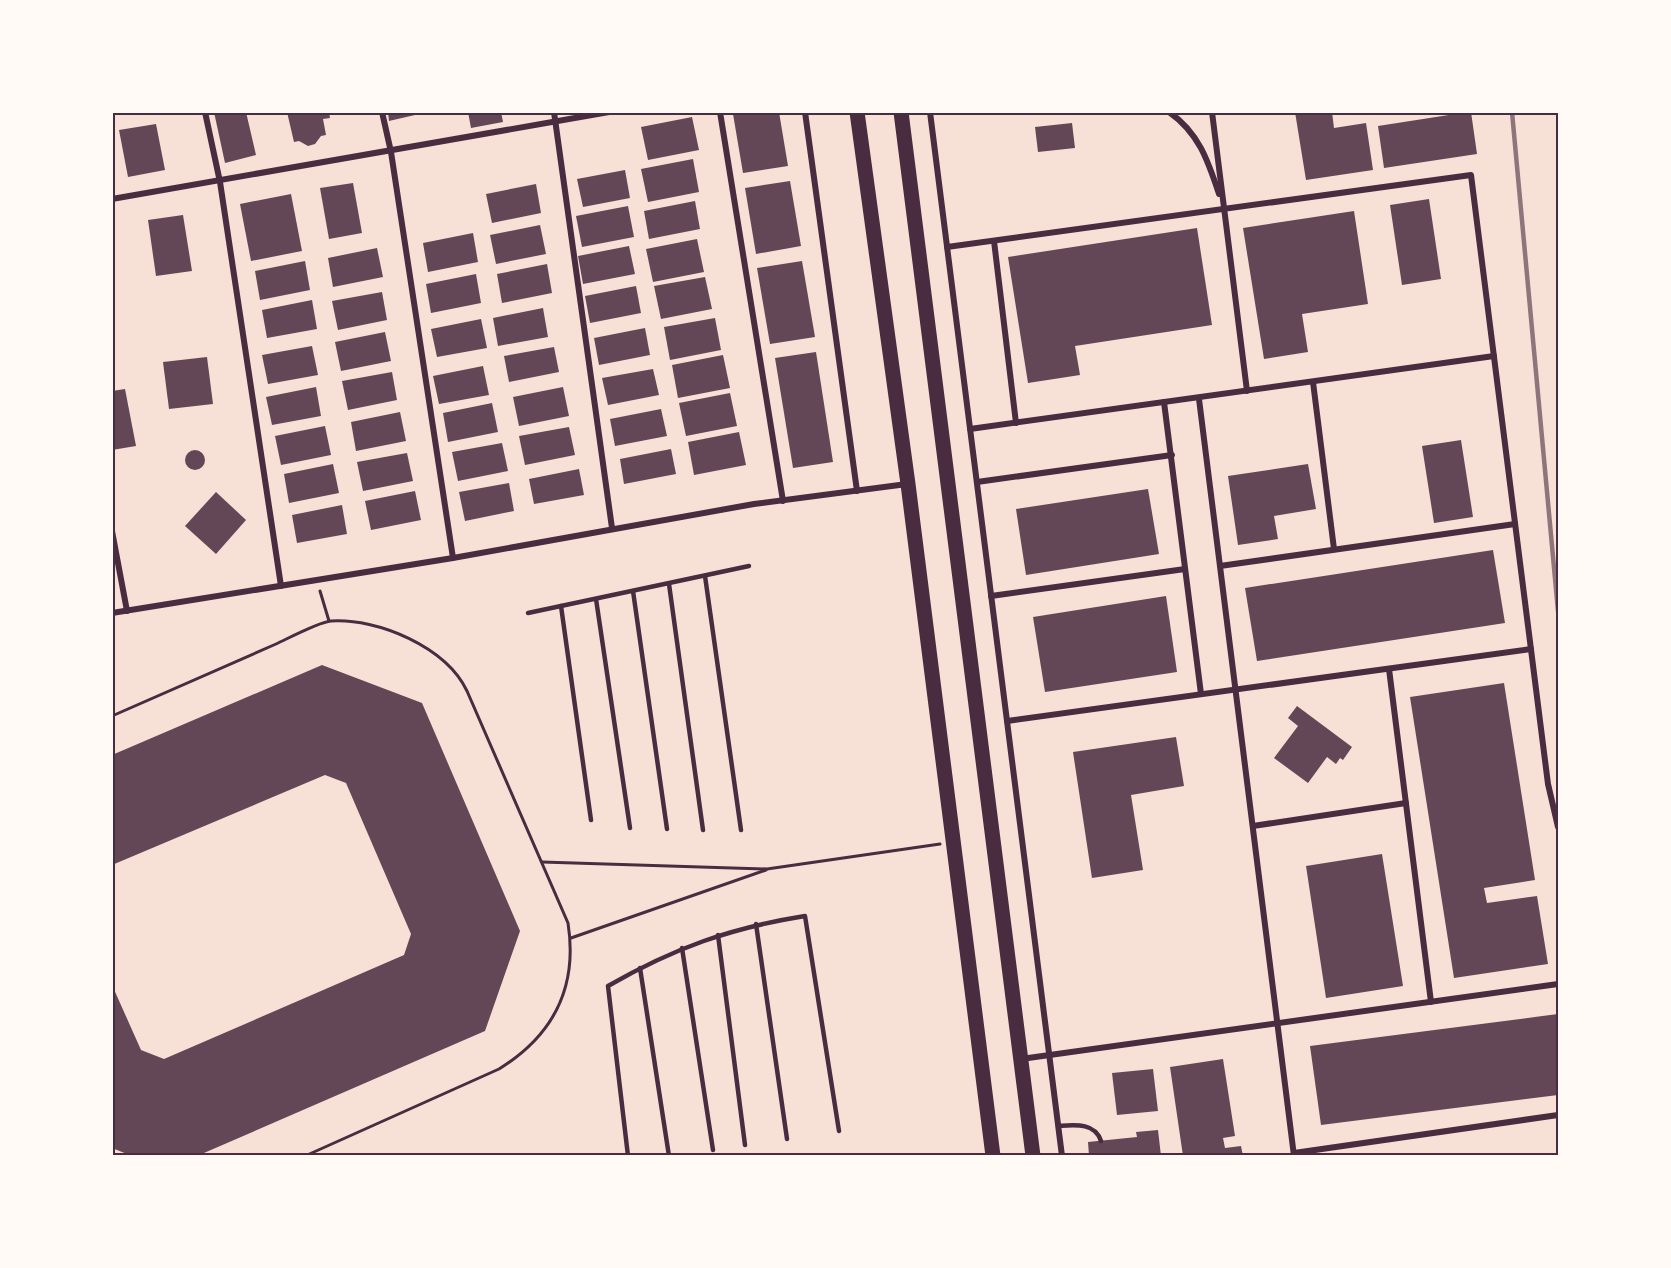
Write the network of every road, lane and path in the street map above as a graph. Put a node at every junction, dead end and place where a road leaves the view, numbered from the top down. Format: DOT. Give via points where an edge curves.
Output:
graph roads {
  1 [pos="206,112"];
  2 [pos="382,112"];
  3 [pos="554,112"];
  4 [pos="609,112"];
  5 [pos="720,112"];
  6 [pos="805,112"];
  7 [pos="857,112"];
  8 [pos="901,112"];
  9 [pos="930,112"];
  10 [pos="1169,112"];
  11 [pos="1212,112"];
  12 [pos="556,123"];
  13 [pos="391,152"];
  14 [pos="220,182"];
  15 [pos="112,199"];
  16 [pos="1224,209"];
  17 [pos="994,241"];
  18 [pos="947,247"];
  19 [pos="1494,356"];
  20 [pos="1313,382"];
  21 [pos="1247,391"];
  22 [pos="1199,399"];
  23 [pos="1164,402"];
  24 [pos="1016,423"];
  25 [pos="970,429"];
  26 [pos="1172,455"];
  27 [pos="977,482"];
  28 [pos="908,484"];
  29 [pos="857,491"];
  30 [pos="783,501"];
  31 [pos="1515,524"];
  32 [pos="612,528"];
  33 [pos="112,531"];
  34 [pos="1334,549"];
  35 [pos="453,558"];
  36 [pos="749,566"];
  37 [pos="1220,566"];
  38 [pos="1185,569"];
  39 [pos="705,576"];
  40 [pos="317,580"];
  41 [pos="669,584"];
  42 [pos="281,586"];
  43 [pos="633,591"];
  44 [pos="991,596"];
  45 [pos="596,599"];
  46 [pos="561,606"];
  47 [pos="127,611"];
  48 [pos="112,613"];
  49 [pos="528,613"];
  50 [pos="329,621"];
  51 [pos="1531,649"];
  52 [pos="1389,669"];
  53 [pos="1236,691"];
  54 [pos="1201,694"];
  55 [pos="112,716"];
  56 [pos="1007,721"];
  57 [pos="1406,803"];
  58 [pos="591,819"];
  59 [pos="1253,826"];
  60 [pos="1558,827"];
  61 [pos="630,828"];
  62 [pos="667,829"];
  63 [pos="703,830"];
  64 [pos="741,830"];
  65 [pos="953,842"];
  66 [pos="542,862"];
  67 [pos="767,869"];
  68 [pos="756,924"];
  69 [pos="718,935"];
  70 [pos="570,938"];
  71 [pos="682,948"];
  72 [pos="640,968"];
  73 [pos="1558,984"];
  74 [pos="1431,1002"];
  75 [pos="1278,1025"];
  76 [pos="1049,1055"];
  77 [pos="1021,1059"];
  78 [pos="1558,1115"];
  79 [pos="1058,1126"];
  80 [pos="838,1131"];
  81 [pos="787,1139"];
  82 [pos="1101,1141"];
  83 [pos="745,1145"];
  84 [pos="713,1150"];
  85 [pos="1294,1154"];
  86 [pos="305,1155"];
  87 [pos="628,1155"];
  88 [pos="669,1155"];
  89 [pos="993,1155"];
  90 [pos="1033,1155"];
  91 [pos="1062,1155"];
  1 -- 14 [label="street"];
  2 -- 13 [label="street"];
  3 -- 12 [label="street"];
  4 -- 12 [label="street"];
  5 -- 30 [label="street"];
  6 -- 29 [label="street"];
  7 -- 28 [label="highway"];
  8 -- 77 [label="highway"];
  9 -- 18 [label="street"];
  10 -- 16 [label="street" via="1186,126 1206,154"];
  11 -- 16 [label="street"];
  12 -- 13 [label="street"];
  12 -- 32 [label="street"];
  13 -- 14 [label="street"];
  13 -- 35 [label="street"];
  14 -- 15 [label="street"];
  14 -- 42 [label="street"];
  16 -- 17 [label="street"];
  16 -- 19 [label="street" via="1471,174"];
  16 -- 21 [label="street"];
  17 -- 18 [label="street"];
  17 -- 24 [label="street"];
  18 -- 25 [label="street"];
  19 -- 20 [label="street"];
  19 -- 31 [label="street"];
  20 -- 21 [label="street"];
  20 -- 34 [label="street"];
  21 -- 22 [label="street"];
  22 -- 23 [label="street"];
  22 -- 37 [label="street"];
  23 -- 24 [label="street"];
  23 -- 26 [label="street"];
  24 -- 25 [label="street"];
  25 -- 27 [label="street"];
  26 -- 27 [label="street"];
  26 -- 38 [label="street"];
  27 -- 44 [label="street"];
  28 -- 29 [label="street"];
  28 -- 65 [label="highway"];
  29 -- 30 [label="street"];
  30 -- 32 [label="street"];
  31 -- 34 [label="street"];
  31 -- 51 [label="street"];
  32 -- 35 [label="street"];
  33 -- 47 [label="street"];
  34 -- 37 [label="street"];
  35 -- 40 [label="street"];
  36 -- 39 [label="lane"];
  37 -- 53 [label="street"];
  38 -- 44 [label="street"];
  38 -- 54 [label="street"];
  39 -- 41 [label="lane"];
  39 -- 64 [label="lane"];
  40 -- 42 [label="street"];
  40 -- 50 [label="path"];
  41 -- 43 [label="lane"];
  41 -- 63 [label="lane"];
  42 -- 47 [label="street"];
  43 -- 45 [label="lane"];
  43 -- 62 [label="lane"];
  44 -- 56 [label="street"];
  45 -- 46 [label="lane"];
  45 -- 61 [label="lane"];
  46 -- 49 [label="lane"];
  46 -- 58 [label="lane"];
  47 -- 48 [label="street"];
  50 -- 55 [label="path"];
  50 -- 66 [label="path" via="395,633 424,647 455,670"];
  51 -- 52 [label="street"];
  51 -- 60 [label="street" via="1548,784"];
  52 -- 53 [label="street"];
  52 -- 57 [label="street"];
  53 -- 54 [label="street"];
  53 -- 59 [label="street"];
  54 -- 56 [label="street"];
  56 -- 76 [label="street"];
  57 -- 59 [label="street"];
  57 -- 74 [label="street"];
  59 -- 75 [label="street"];
  65 -- 67 [label="path"];
  65 -- 89 [label="highway"];
  66 -- 67 [label="path"];
  66 -- 70 [label="path" via="568,923"];
  67 -- 70 [label="path"];
  68 -- 69 [label="lane"];
  68 -- 80 [label="lane" via="805,916"];
  68 -- 81 [label="lane"];
  69 -- 71 [label="lane"];
  69 -- 83 [label="lane"];
  70 -- 86 [label="path" via="570,971 561,1002 545,1030 524,1053 486,1077"];
  71 -- 72 [label="lane"];
  71 -- 84 [label="lane"];
  72 -- 87 [label="lane" via="608,986"];
  72 -- 88 [label="lane"];
  73 -- 74 [label="street"];
  74 -- 75 [label="street"];
  75 -- 76 [label="street"];
  75 -- 85 [label="street"];
  76 -- 77 [label="street"];
  76 -- 79 [label="street"];
  77 -- 90 [label="highway"];
  78 -- 85 [label="street"];
  79 -- 82 [label="lane" via="1086,1126"];
  79 -- 91 [label="street"];
}
